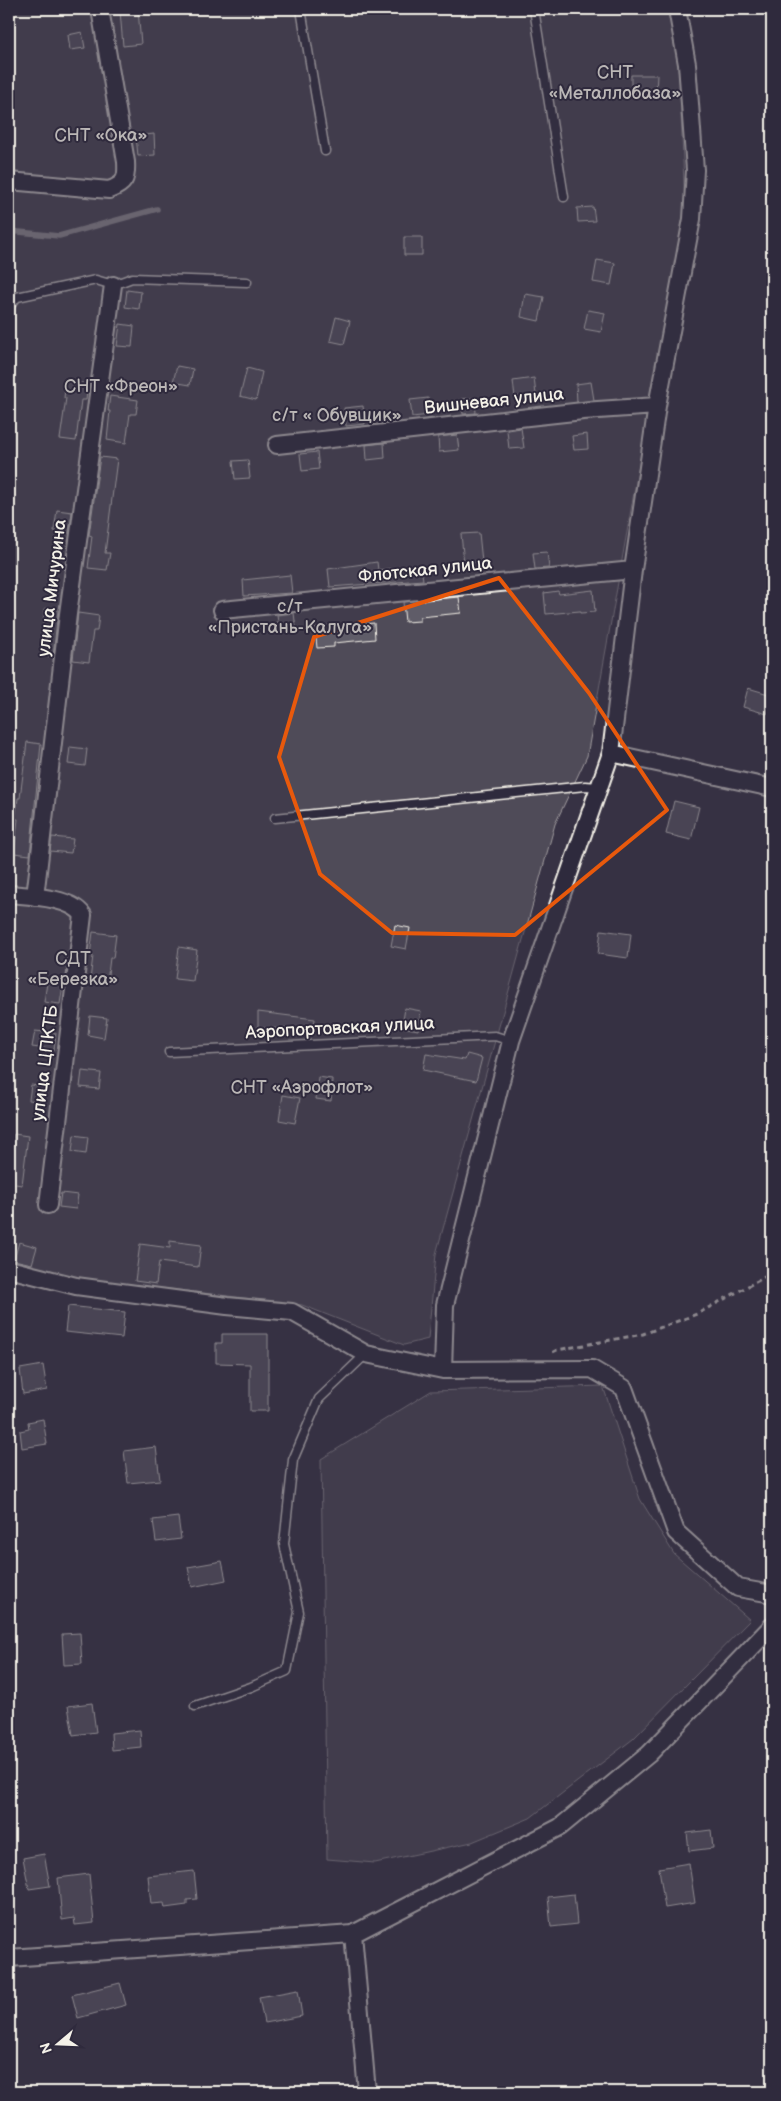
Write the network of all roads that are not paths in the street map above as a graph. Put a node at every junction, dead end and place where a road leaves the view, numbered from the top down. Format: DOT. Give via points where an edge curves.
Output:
graph roads {
  1 [pos="100,9"];
  2 [pos="301,9"];
  3 [pos="534,9"];
  4 [pos="677,9"];
  5 [pos="325,150"];
  6 [pos="9,181"];
  7 [pos="564,197"];
  8 [pos="247,282"];
  9 [pos="112,285"];
  10 [pos="9,307"];
  11 [pos="657,406"];
  12 [pos="276,445"];
  13 [pos="632,570"];
  14 [pos="222,610"];
  15 [pos="611,753"];
  16 [pos="599,787"];
  17 [pos="772,788"];
  18 [pos="275,818"];
  19 [pos="9,894"];
  20 [pos="35,897"];
  21 [pos="511,1041"];
  22 [pos="170,1052"];
  23 [pos="48,1205"];
  24 [pos="9,1269"];
  25 [pos="366,1354"];
  26 [pos="443,1370"];
  27 [pos="772,1594"];
  28 [pos="772,1626"];
  29 [pos="195,1706"];
  30 [pos="353,1934"];
  31 [pos="9,1958"];
  32 [pos="367,2092"];
  1 -- 6 [label="street" via="127,176 119,186 109,190"];
  2 -- 5 [label="lane"];
  3 -- 7 [label="lane"];
  4 -- 11 [label="street" via="687,64 694,170 692,219"];
  8 -- 9 [label="lane" via="132,278"];
  9 -- 10 [label="lane" via="96,280 17,297"];
  9 -- 20 [label="street, улица Мичурина"];
  11 -- 12 [label="street, Вишневая улица" via="583,411"];
  11 -- 13 [label="street"];
  13 -- 14 [label="street, Флотская улица"];
  13 -- 15 [label="street"];
  15 -- 16 [label="street"];
  15 -- 17 [label="street"];
  16 -- 18 [label="lane"];
  16 -- 21 [label="street"];
  19 -- 20 [label="street, улица ЦПКТБ"];
  20 -- 23 [label="street, улица ЦПКТБ" via="72,905 83,915"];
  21 -- 22 [label="lane, Аэропортовская улица" via="495,1036"];
  21 -- 26 [label="street" via="445,1305"];
  24 -- 25 [label="street" via="76,1286 292,1312"];
  25 -- 26 [label="street"];
  25 -- 29 [label="lane" via="319,1400 293,1460 284,1544 299,1612 288,1671"];
  26 -- 27 [label="street" via="592,1369 624,1388 676,1532 738,1588"];
  28 -- 30 [label="street" via="649,1754 560,1827"];
  30 -- 31 [label="street"];
  30 -- 32 [label="street"];
}
